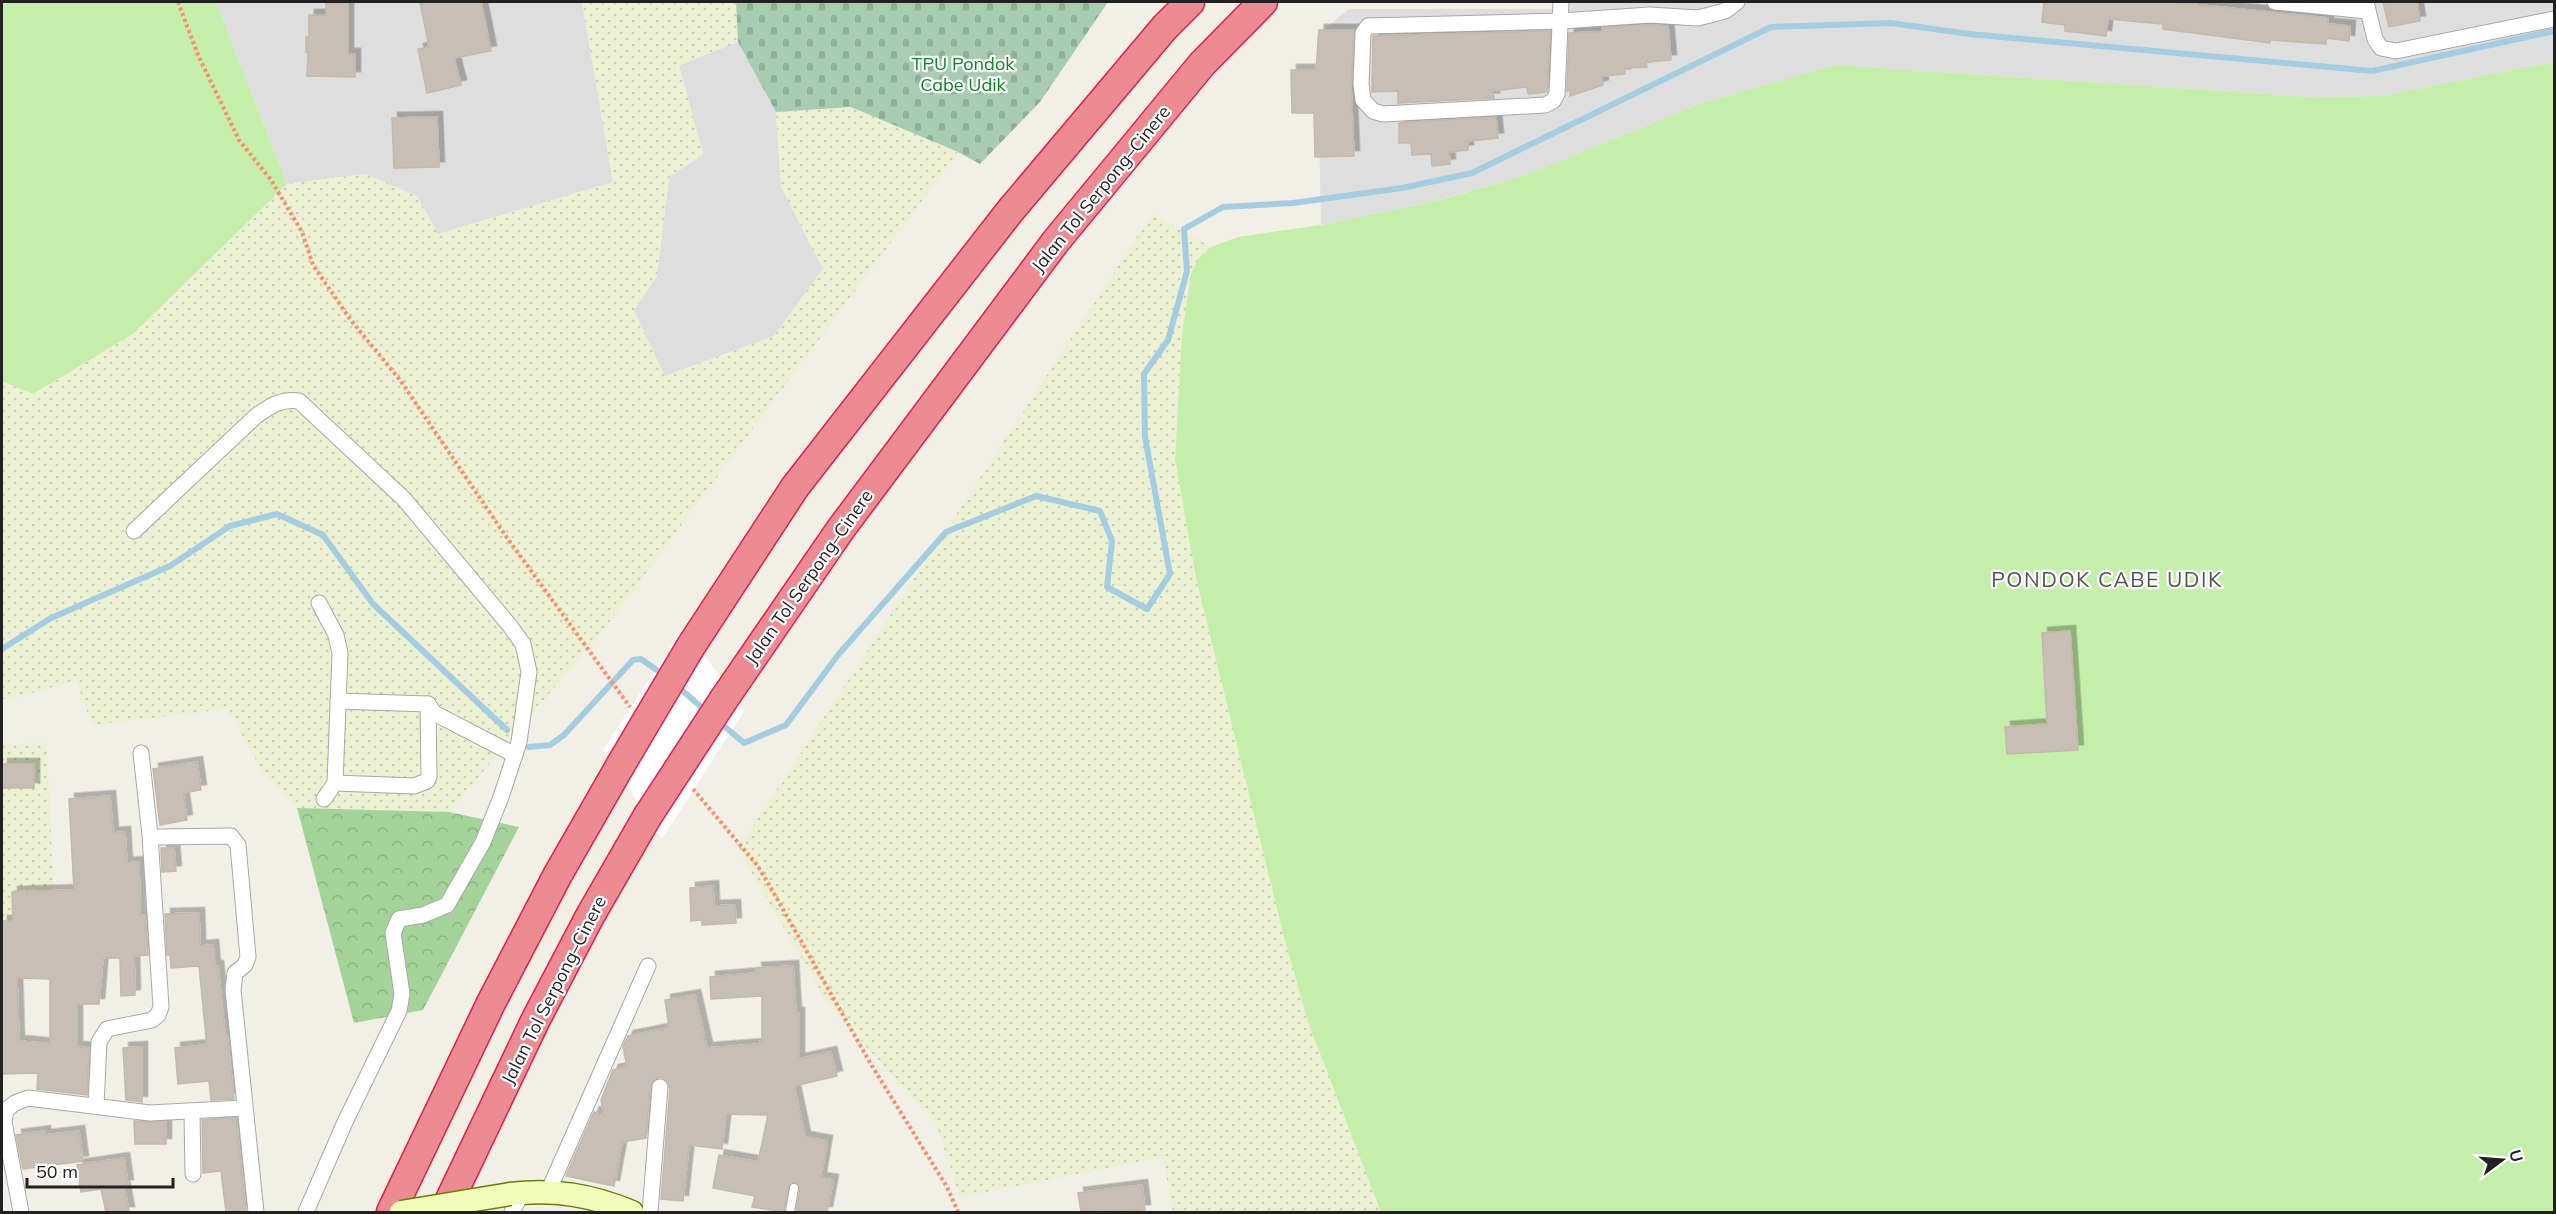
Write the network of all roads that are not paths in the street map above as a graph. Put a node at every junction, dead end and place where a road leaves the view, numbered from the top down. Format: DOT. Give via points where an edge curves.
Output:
graph roads {
  1 [pos="1190,2"];
  2 [pos="1263,2"];
  3 [pos="1561,2"];
  4 [pos="1737,2"];
  5 [pos="2275,2"];
  6 [pos="2367,6"];
  7 [pos="1650,8"];
  8 [pos="2554,19"];
  9 [pos="1561,21"];
  10 [pos="134,531"];
  11 [pos="319,603"];
  12 [pos="338,700"];
  13 [pos="428,704"];
  14 [pos="141,753"];
  15 [pos="515,755"];
  16 [pos="335,783"];
  17 [pos="324,799"];
  18 [pos="159,837"];
  19 [pos="648,966"];
  20 [pos="660,1087"];
  21 [pos="96,1105"];
  22 [pos="244,1108"];
  23 [pos="192,1112"];
  24 [pos="193,1174"];
  25 [pos="795,1188"];
  26 [pos="548,1192"];
  27 [pos="515,1200"];
  28 [pos="21,1212"];
  29 [pos="256,1212"];
  30 [pos="306,1212"];
  31 [pos="391,1212"];
  32 [pos="401,1212"];
  33 [pos="444,1212"];
  34 [pos="632,1212"];
  35 [pos="650,1212"];
  36 [pos="790,1212"];
  1 -- 31 [label="highway, bridge" via="1010,211 795,487 691,646 557,876"];
  2 -- 33 [label="highway, Jalan Tol Serpong–Cinere, bridge" via="1202,64 1056,241 840,530 724,699 647,817 590,916"];
  3 -- 9 [label="street"];
  4 -- 7 [label="street" via="1725,11 1698,18"];
  5 -- 6 [label="street"];
  6 -- 8 [label="street" via="2375,39 2381,48 2396,51"];
  7 -- 9 [label="street"];
  9 -- 9 [label="street" via="1557,94 1545,105 1383,114 1373,111 1363,100 1363,33 1368,26"];
  10 -- 15 [label="street" via="256,416 276,402 299,401 404,499 523,645 529,672"];
  11 -- 12 [label="street" via="339,643"];
  12 -- 13 [label="street"];
  12 -- 16 [label="street"];
  13 -- 15 [label="street" via="434,713"];
  13 -- 16 [label="street" via="426,781 414,786"];
  14 -- 21 [label="street" via="161,1007 152,1020 103,1033 99,1042"];
  15 -- 30 [label="street" via="483,842 447,905 399,919 393,933 402,994 399,1011"];
  16 -- 17 [label="street"];
  18 -- 22 [label="street" via="231,836 238,845 248,957 235,972 233,990"];
  19 -- 26 [label="street"];
  20 -- 35 [label="street"];
  21 -- 23 [label="street" via="150,1113"];
  21 -- 28 [label="street" via="28,1098 6,1110 4,1122"];
  22 -- 23 [label="street"];
  22 -- 29 [label="street"];
  23 -- 24 [label="street"];
  25 -- 36 [label="lane"];
  26 -- 27 [label="street"];
  26 -- 34 [label="street" via="584,1195"];
  27 -- 32 [label="street, bridge"];
}
